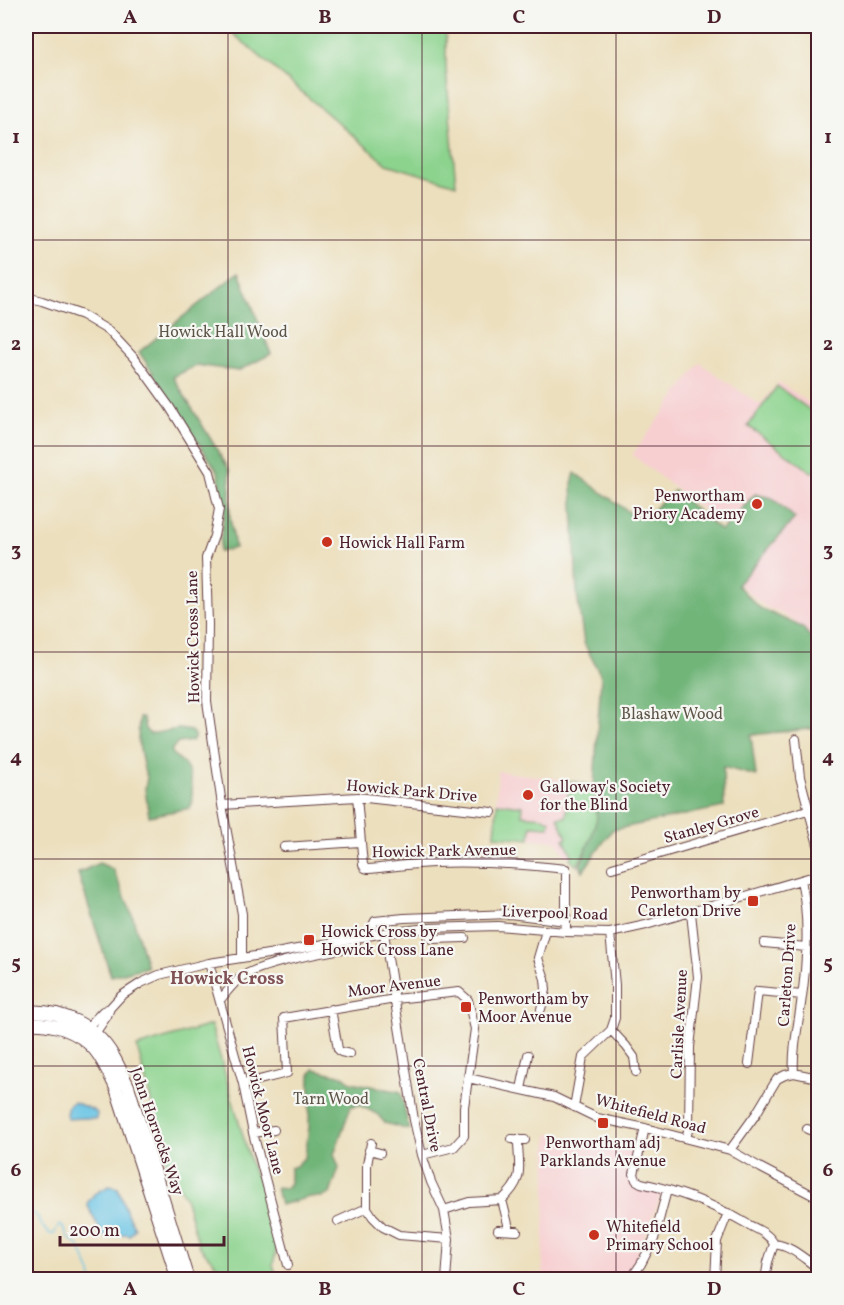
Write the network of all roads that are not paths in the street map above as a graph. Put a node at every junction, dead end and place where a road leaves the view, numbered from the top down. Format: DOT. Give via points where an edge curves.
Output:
graph roads {
  1 [pos="26,297"];
  2 [pos="796,739"];
  3 [pos="357,797"];
  4 [pos="222,805"];
  5 [pos="819,807"];
  6 [pos="808,811"];
  7 [pos="492,812"];
  8 [pos="360,842"];
  9 [pos="819,845"];
  10 [pos="284,848"];
  11 [pos="612,868"];
  12 [pos="819,875"];
  13 [pos="801,880"];
  14 [pos="691,913"];
  15 [pos="566,921"];
  16 [pos="428,928"];
  17 [pos="546,931"];
  18 [pos="566,932"];
  19 [pos="384,933"];
  20 [pos="610,933"];
  21 [pos="371,935"];
  22 [pos="355,938"];
  23 [pos="465,938"];
  24 [pos="764,943"];
  25 [pos="806,946"];
  26 [pos="242,958"];
  27 [pos="209,963"];
  28 [pos="802,995"];
  29 [pos="394,999"];
  30 [pos="220,1000"];
  31 [pos="332,1009"];
  32 [pos="541,1009"];
  33 [pos="26,1012"];
  34 [pos="26,1024"];
  35 [pos="611,1030"];
  36 [pos="87,1035"];
  37 [pos="350,1054"];
  38 [pos="528,1055"];
  39 [pos="749,1064"];
  40 [pos="636,1072"];
  41 [pos="794,1073"];
  42 [pos="468,1078"];
  43 [pos="819,1078"];
  44 [pos="243,1084"];
  45 [pos="521,1089"];
  46 [pos="574,1107"];
  47 [pos="645,1128"];
  48 [pos="807,1129"];
  49 [pos="274,1130"];
  50 [pos="253,1133"];
  51 [pos="819,1133"];
  52 [pos="686,1138"];
  53 [pos="518,1139"];
  54 [pos="730,1150"];
  55 [pos="380,1153"];
  56 [pos="422,1155"];
  57 [pos="667,1190"];
  58 [pos="819,1198"];
  59 [pos="502,1200"];
  60 [pos="343,1207"];
  61 [pos="367,1208"];
  62 [pos="444,1210"];
  63 [pos="728,1213"];
  64 [pos="508,1230"];
  65 [pos="449,1239"];
  66 [pos="774,1244"];
  67 [pos="819,1248"];
  68 [pos="288,1265"];
  69 [pos="815,1265"];
  70 [pos="178,1280"];
  71 [pos="188,1280"];
  72 [pos="446,1280"];
  73 [pos="630,1280"];
  74 [pos="715,1280"];
  75 [pos="765,1280"];
  1 -- 4 [label="street, Howick Cross Lane" via="82,315 109,331 149,378 210,472 219,509 206,558 207,701"];
  2 -- 6 [label="street"];
  3 -- 4 [label="street, Howick Park Drive"];
  3 -- 7 [label="street, Howick Park Drive"];
  3 -- 8 [label="street, Howick Park Avenue"];
  4 -- 26 [label="street, Howick Cross Lane" via="242,914"];
  5 -- 6 [label="street, Stanley Grove"];
  6 -- 9 [label="street"];
  6 -- 11 [label="street, Stanley Grove"];
  8 -- 10 [label="street"];
  8 -- 15 [label="street, Howick Park Avenue" via="363,865 368,869 478,862 566,869"];
  12 -- 13 [label="street, Liverpool Road"];
  13 -- 14 [label="street, Liverpool Road"];
  13 -- 25 [label="street, Carleton Drive" via="806,901"];
  14 -- 20 [label="street, Liverpool Road"];
  14 -- 52 [label="street, Carlisle Avenue" via="698,977"];
  15 -- 18 [label="street, Howick Park Avenue"];
  15 -- 21 [label="street" via="510,914 404,918 375,921"];
  16 -- 17 [label="street, Liverpool Road" via="498,926"];
  16 -- 19 [label="street, Liverpool Road"];
  16 -- 23 [label="street" via="432,939"];
  17 -- 18 [label="street, Liverpool Road"];
  17 -- 32 [label="street" via="538,958 548,997"];
  18 -- 20 [label="street, Liverpool Road"];
  19 -- 21 [label="street, Liverpool Road"];
  19 -- 29 [label="street, Central Drive"];
  20 -- 35 [label="street" via="615,985"];
  21 -- 22 [label="street, Liverpool Road"];
  22 -- 26 [label="street, Liverpool Road"];
  22 -- 30 [label="street, Liverpool Road" via="354,947 261,968 240,978"];
  24 -- 25 [label="street"];
  25 -- 28 [label="street, Carleton Drive"];
  26 -- 27 [label="street, Liverpool Road"];
  27 -- 30 [label="street, Howick Moor Lane"];
  27 -- 36 [label="street, Liverpool Road" via="149,979 132,988"];
  28 -- 39 [label="street" via="758,991"];
  28 -- 41 [label="street, Carleton Drive"];
  29 -- 31 [label="street, Moor Avenue"];
  29 -- 42 [label="street, Moor Avenue" via="459,992 468,1000 475,1029"];
  29 -- 56 [label="street, Central Drive"];
  30 -- 44 [label="street, Howick Moor Lane"];
  31 -- 37 [label="street" via="338,1049"];
  31 -- 44 [label="street, Moor Avenue" via="284,1018 286,1073"];
  33 -- 36 [label="highway" via="70,1018"];
  34 -- 36 [label="highway" via="51,1025"];
  35 -- 40 [label="street" via="633,1057"];
  35 -- 46 [label="street" via="583,1057"];
  36 -- 70 [label="highway, John Horrocks Way" via="116,1088"];
  36 -- 71 [label="highway, John Horrocks Way" via="114,1057 128,1086"];
  38 -- 45 [label="street"];
  41 -- 43 [label="street"];
  41 -- 54 [label="street" via="777,1079"];
  42 -- 45 [label="street, Whitefield Road"];
  42 -- 56 [label="street, Moor Avenue" via="462,1145"];
  44 -- 50 [label="street, Howick Moor Lane"];
  45 -- 46 [label="street, Whitefield Road" via="554,1097"];
  46 -- 47 [label="street, Whitefield Road" via="597,1118"];
  47 -- 52 [label="street, Whitefield Road"];
  47 -- 57 [label="street" via="636,1180"];
  48 -- 51 [label="street"];
  49 -- 50 [label="street"];
  50 -- 68 [label="street, Howick Moor Lane"];
  52 -- 54 [label="street, Whitefield Road"];
  53 -- 59 [label="street" via="518,1182"];
  54 -- 58 [label="street, Whitefield Road"];
  55 -- 61 [label="street" via="370,1146"];
  56 -- 62 [label="street, Central Drive"];
  57 -- 63 [label="street"];
  57 -- 73 [label="street" via="654,1239"];
  59 -- 62 [label="street" via="469,1202"];
  59 -- 64 [label="street"];
  60 -- 61 [label="street" via="342,1219"];
  61 -- 65 [label="street" via="383,1227 399,1234"];
  62 -- 65 [label="street, Central Drive"];
  63 -- 66 [label="street" via="768,1235"];
  63 -- 74 [label="street" via="717,1241"];
  65 -- 72 [label="street, Central Drive"];
  66 -- 69 [label="street" via="792,1249"];
  66 -- 75 [label="street"];
  67 -- 69 [label="street"];
}
